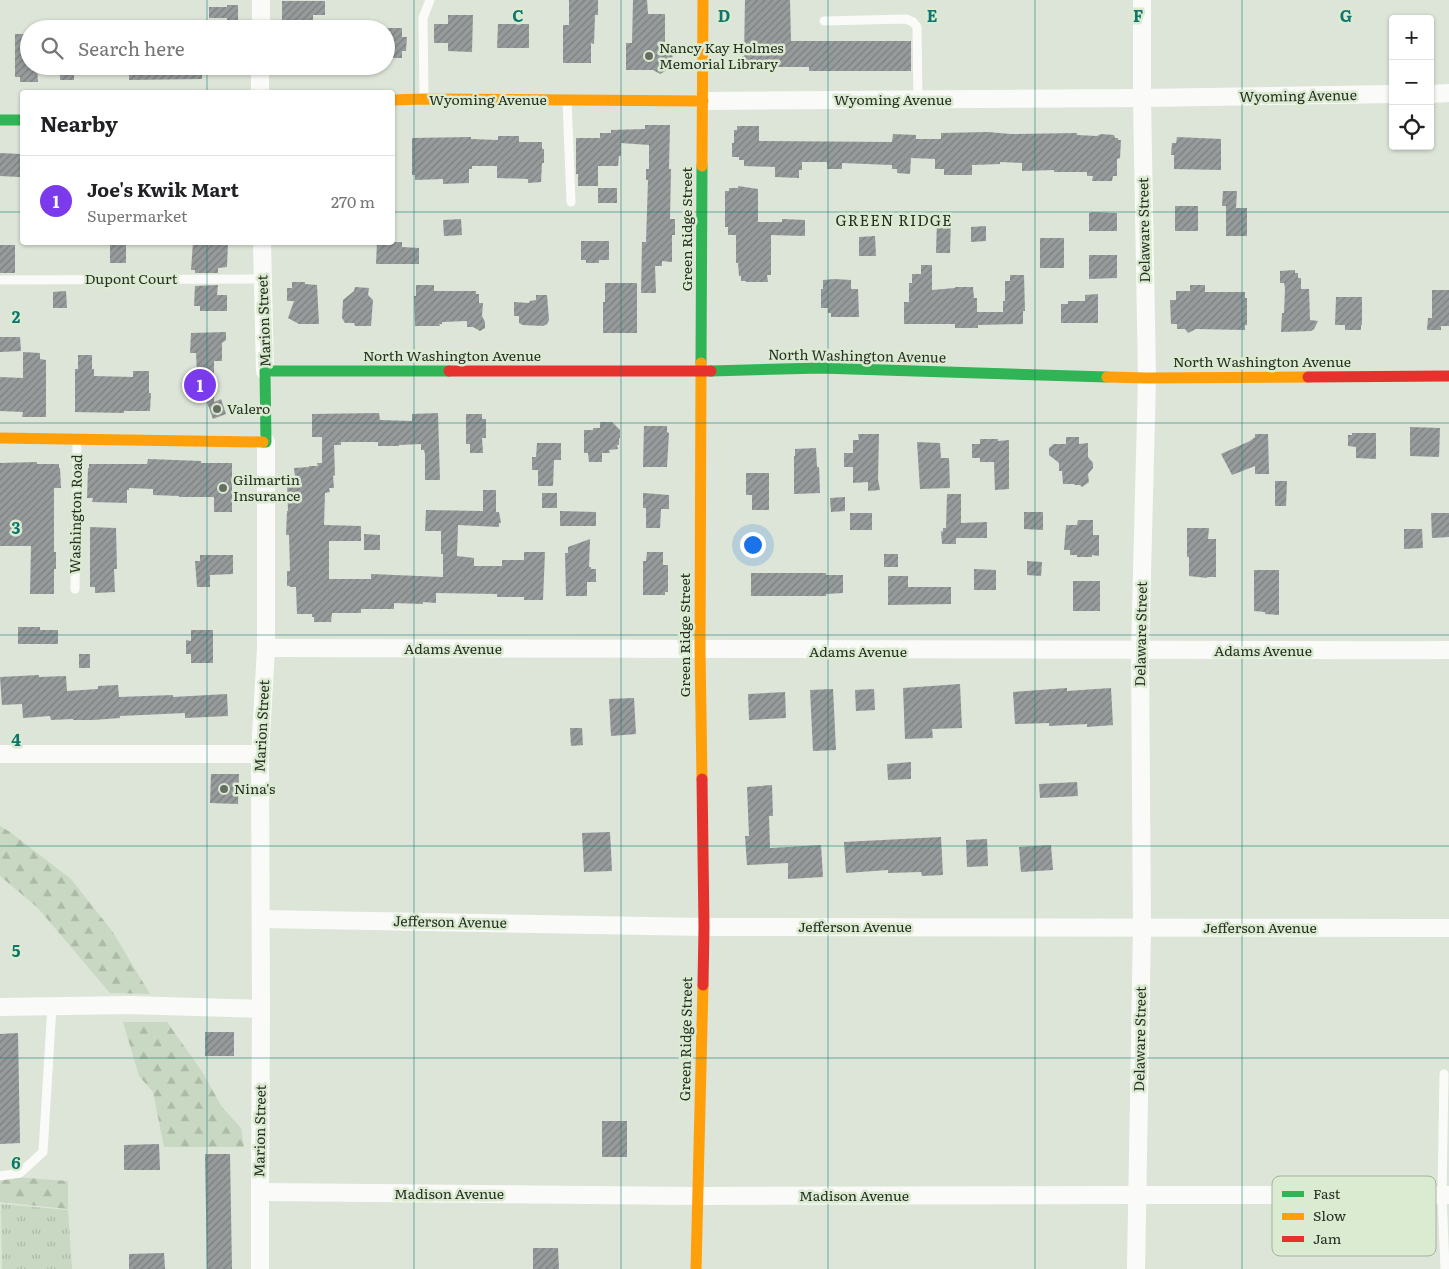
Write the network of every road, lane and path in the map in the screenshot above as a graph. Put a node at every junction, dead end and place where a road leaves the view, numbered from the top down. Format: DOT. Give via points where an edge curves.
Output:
graph roads {
  1 [pos="261,0"];
  2 [pos="430,0"];
  3 [pos="703,0"];
  4 [pos="1142,0"];
  5 [pos="261,20"];
  6 [pos="824,21"];
  7 [pos="260,75"];
  8 [pos="260,90"];
  9 [pos="1449,93"];
  10 [pos="1389,94"];
  11 [pos="1434,94"];
  12 [pos="1142,98"];
  13 [pos="424,99"];
  14 [pos="395,100"];
  15 [pos="568,100"];
  16 [pos="918,100"];
  17 [pos="703,101"];
  18 [pos="0,120"];
  19 [pos="20,120"];
  20 [pos="571,202"];
  21 [pos="262,245"];
  22 [pos="262,279"];
  23 [pos="0,280"];
  24 [pos="701,371"];
  25 [pos="265,372"];
  26 [pos="1449,376"];
  27 [pos="1147,378"];
  28 [pos="0,438"];
  29 [pos="77,438"];
  30 [pos="266,442"];
  31 [pos="75,589"];
  32 [pos="266,648"];
  33 [pos="1449,650"];
  34 [pos="700,652"];
  35 [pos="1140,652"];
  36 [pos="0,754"];
  37 [pos="260,754"];
  38 [pos="260,919"];
  39 [pos="704,927"];
  40 [pos="1142,928"];
  41 [pos="1449,928"];
  42 [pos="0,1006"];
  43 [pos="52,1006"];
  44 [pos="261,1010"];
  45 [pos="1444,1074"];
  46 [pos="0,1176"];
  47 [pos="260,1192"];
  48 [pos="1138,1195"];
  49 [pos="1272,1195"];
  50 [pos="697,1196"];
  51 [pos="1446,1196"];
  52 [pos="260,1269"];
  53 [pos="696,1269"];
  54 [pos="1136,1269"];
  55 [pos="1445,1269"];
  1 -- 5 [label="street"];
  2 -- 13 [label="lane" via="423,18"];
  3 -- 17 [label="main road, Green Ridge Street"];
  4 -- 12 [label="street, Delaware Street"];
  6 -- 16 [label="lane" via="906,19 913,22 917,27"];
  7 -- 8 [label="street"];
  9 -- 11 [label="street"];
  10 -- 12 [label="street, Wyoming Avenue"];
  12 -- 16 [label="street, Wyoming Avenue"];
  12 -- 27 [label="street, Delaware Street"];
  13 -- 14 [label="main road, Wyoming Avenue"];
  13 -- 15 [label="main road, Wyoming Avenue"];
  15 -- 17 [label="main road, Wyoming Avenue"];
  15 -- 20 [label="lane"];
  16 -- 17 [label="street, Wyoming Avenue"];
  17 -- 24 [label="main road, Green Ridge Street"];
  18 -- 19 [label="main road"];
  21 -- 22 [label="street, Marion Street"];
  22 -- 23 [label="lane, Dupont Court"];
  22 -- 25 [label="street, Marion Street"];
  24 -- 25 [label="main road, North Washington Avenue"];
  24 -- 27 [label="main road, North Washington Avenue" via="820,368"];
  24 -- 34 [label="main road, Green Ridge Street"];
  25 -- 30 [label="main road, Marion Street"];
  26 -- 27 [label="main road, North Washington Avenue"];
  27 -- 35 [label="street, Delaware Street"];
  28 -- 29 [label="main road"];
  29 -- 30 [label="main road"];
  29 -- 31 [label="lane, Washington Road"];
  30 -- 32 [label="street, Marion Street"];
  32 -- 34 [label="street, Adams Avenue"];
  32 -- 37 [label="street, Marion Street"];
  33 -- 35 [label="street, Adams Avenue"];
  34 -- 35 [label="street, Adams Avenue"];
  34 -- 39 [label="main road, Green Ridge Street"];
  35 -- 40 [label="street, Delaware Street"];
  36 -- 37 [label="street"];
  37 -- 38 [label="street, Marion Street"];
  38 -- 39 [label="street, Jefferson Avenue"];
  38 -- 44 [label="street, Marion Street"];
  39 -- 40 [label="street, Jefferson Avenue"];
  39 -- 50 [label="main road, Green Ridge Street"];
  40 -- 41 [label="street, Jefferson Avenue"];
  40 -- 48 [label="street, Delaware Street"];
  42 -- 43 [label="street"];
  43 -- 44 [label="street"];
  43 -- 46 [label="lane" via="43,1152 20,1172"];
  44 -- 47 [label="street, Marion Street"];
  45 -- 51 [label="lane"];
  47 -- 50 [label="street, Madison Avenue"];
  47 -- 52 [label="street, Marion Street"];
  48 -- 49 [label="street, Madison Avenue"];
  48 -- 50 [label="street, Madison Avenue"];
  48 -- 54 [label="street, Delaware Street"];
  50 -- 53 [label="main road, Green Ridge Street"];
  51 -- 55 [label="lane"];
}
